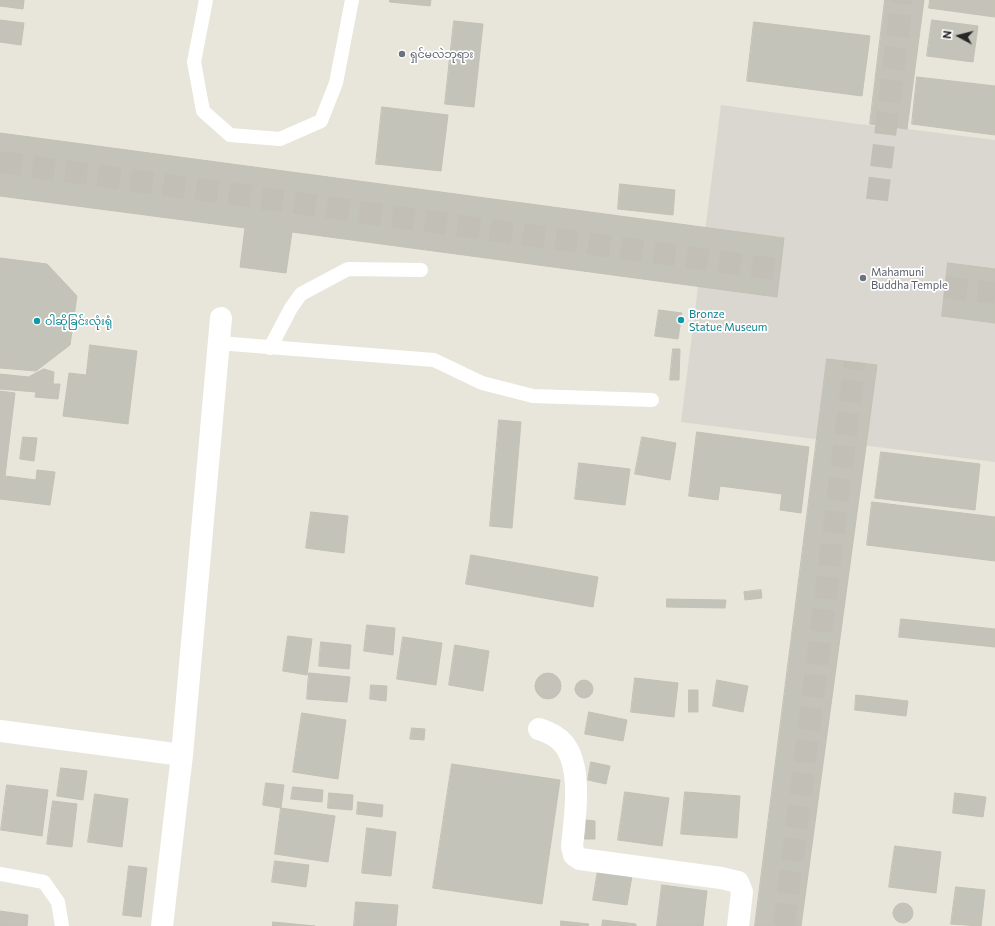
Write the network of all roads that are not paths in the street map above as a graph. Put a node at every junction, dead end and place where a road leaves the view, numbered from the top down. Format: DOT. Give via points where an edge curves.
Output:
graph roads {
  1 [pos="206,0"];
  2 [pos="352,0"];
  3 [pos="421,270"];
  4 [pos="220,318"];
  5 [pos="218,343"];
  6 [pos="270,348"];
  7 [pos="652,400"];
  8 [pos="540,729"];
  9 [pos="0,731"];
  10 [pos="182,755"];
  11 [pos="0,874"];
  12 [pos="62,926"];
  13 [pos="162,926"];
  14 [pos="738,926"];
  1 -- 2 [label="lane" via="194,62 203,111 230,135 280,139 321,121 336,83"];
  3 -- 6 [label="lane" via="348,269 301,294"];
  4 -- 5 [label="street"];
  5 -- 6 [label="lane"];
  5 -- 10 [label="street"];
  6 -- 7 [label="lane" via="434,360 482,383 533,396"];
  8 -- 14 [label="street" via="563,743 575,772 572,846 574,855 580,859 738,882 742,892"];
  9 -- 10 [label="street"];
  10 -- 13 [label="street"];
  11 -- 12 [label="lane" via="44,882 58,902"];
}
